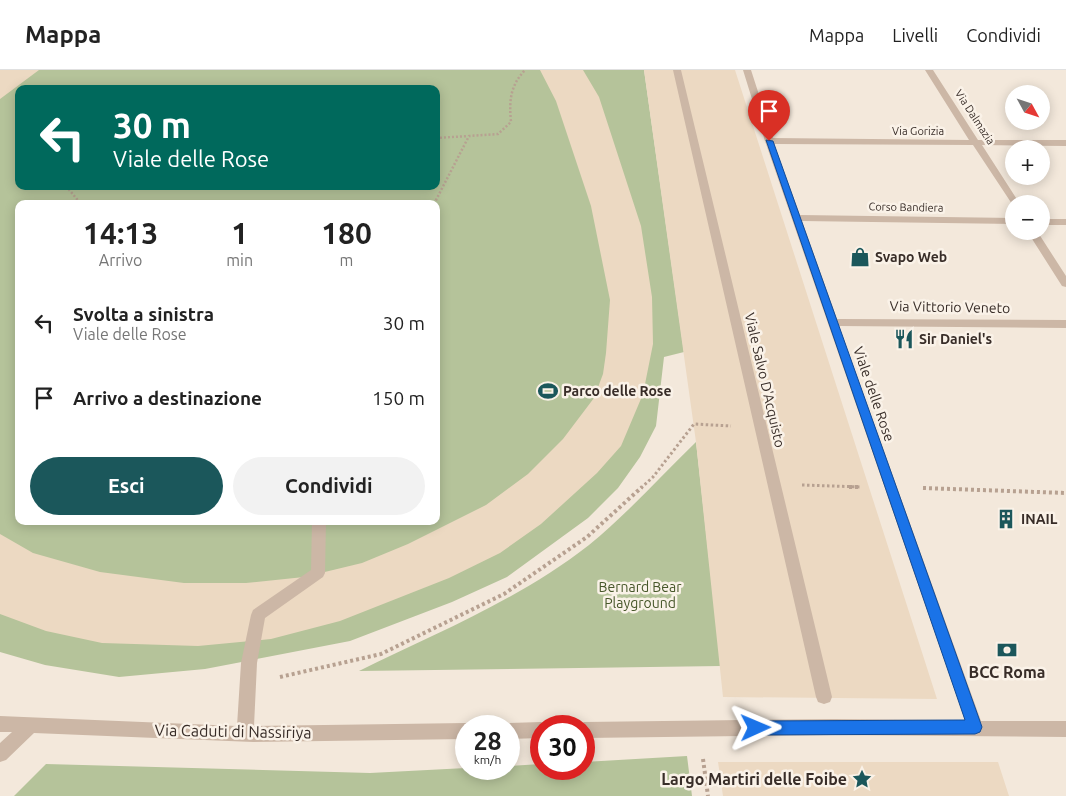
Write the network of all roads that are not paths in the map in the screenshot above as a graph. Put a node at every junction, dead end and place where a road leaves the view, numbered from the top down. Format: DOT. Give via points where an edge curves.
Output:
graph roads {
  1 [pos="676,70"];
  2 [pos="747,70"];
  3 [pos="929,70"];
  4 [pos="769,141"];
  5 [pos="977,143"];
  6 [pos="1066,143"];
  7 [pos="1009,195"];
  8 [pos="797,218"];
  9 [pos="1005,221"];
  10 [pos="1050,222"];
  11 [pos="1066,222"];
  12 [pos="1038,240"];
  13 [pos="1066,284"];
  14 [pos="833,322"];
  15 [pos="1066,324"];
  16 [pos="319,525"];
  17 [pos="824,697"];
  18 [pos="0,724"];
  19 [pos="32,724"];
  20 [pos="975,727"];
  21 [pos="1066,728"];
  22 [pos="595,730"];
  23 [pos="455,731"];
  24 [pos="245,733"];
  25 [pos="0,754"];
  1 -- 17 [label="street, Viale Salvo D'Acquisto"];
  2 -- 4 [label="street, Viale delle Rose"];
  3 -- 5 [label="street, Via Dalmazia"];
  4 -- 5 [label="street, Via Gorizia"];
  4 -- 8 [label="street, Viale delle Rose"];
  5 -- 6 [label="street, Via Gorizia"];
  5 -- 7 [label="street, Via Dalmazia"];
  8 -- 9 [label="street, Corso Bandiera"];
  8 -- 14 [label="street, Viale delle Rose"];
  10 -- 11 [label="street"];
  12 -- 13 [label="street"];
  14 -- 15 [label="street, Via Vittorio Veneto"];
  14 -- 20 [label="street, Viale delle Rose"];
  16 -- 24 [label="street" via="318,574 258,615 249,663"];
  18 -- 19 [label="street, Via Caduti di Nassiriya"];
  19 -- 24 [label="street, Via Caduti di Nassiriya"];
  19 -- 25 [label="street"];
  20 -- 21 [label="street"];
  20 -- 22 [label="street"];
  23 -- 24 [label="street, Via Caduti di Nassiriya"];
}
